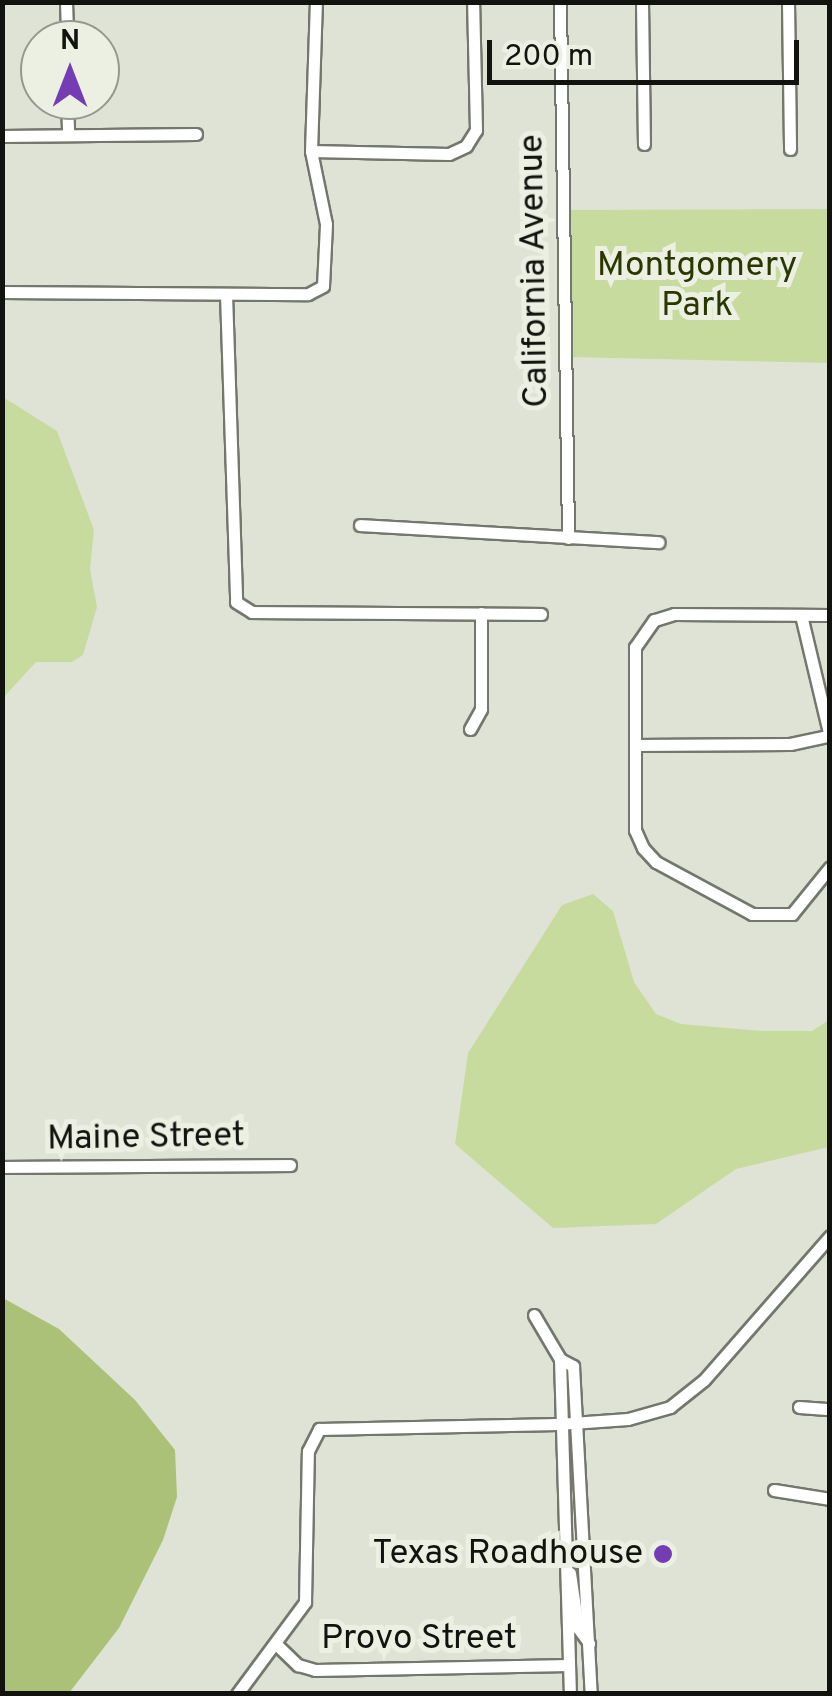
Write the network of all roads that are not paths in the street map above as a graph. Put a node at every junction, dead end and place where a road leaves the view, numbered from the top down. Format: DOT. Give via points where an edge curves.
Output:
graph roads {
  1 [pos="316,2"];
  2 [pos="474,2"];
  3 [pos="560,2"];
  4 [pos="642,2"];
  5 [pos="788,2"];
  6 [pos="68,120"];
  7 [pos="196,134"];
  8 [pos="68,135"];
  9 [pos="2,136"];
  10 [pos="644,144"];
  11 [pos="790,149"];
  12 [pos="311,151"];
  13 [pos="2,292"];
  14 [pos="226,294"];
  15 [pos="360,526"];
  16 [pos="568,538"];
  17 [pos="659,542"];
  18 [pos="481,613"];
  19 [pos="542,614"];
  20 [pos="830,614"];
  21 [pos="802,615"];
  22 [pos="470,729"];
  23 [pos="829,736"];
  24 [pos="635,745"];
  25 [pos="830,867"];
  26 [pos="290,1165"];
  27 [pos="2,1167"];
  28 [pos="830,1236"];
  29 [pos="534,1315"];
  30 [pos="560,1359"];
  31 [pos="799,1407"];
  32 [pos="830,1409"];
  33 [pos="579,1422"];
  34 [pos="558,1424"];
  35 [pos="774,1490"];
  36 [pos="830,1499"];
  37 [pos="566,1562"];
  38 [pos="590,1644"];
  39 [pos="278,1646"];
  40 [pos="569,1665"];
  41 [pos="236,1694"];
  42 [pos="570,1694"];
  43 [pos="591,1694"];
  1 -- 12 [label="street"];
  2 -- 12 [label="street" via="476,130 466,146 449,154"];
  3 -- 16 [label="street, California Avenue"];
  4 -- 10 [label="street"];
  5 -- 11 [label="street"];
  6 -- 8 [label="street"];
  7 -- 8 [label="street"];
  8 -- 9 [label="street"];
  12 -- 14 [label="street" via="326,224 323,286 308,294"];
  13 -- 14 [label="street"];
  14 -- 18 [label="street" via="236,602 252,612"];
  15 -- 16 [label="street"];
  16 -- 17 [label="street"];
  18 -- 19 [label="street"];
  18 -- 22 [label="street" via="481,709"];
  20 -- 21 [label="street"];
  21 -- 23 [label="street"];
  21 -- 24 [label="street" via="674,614 654,620 635,647"];
  23 -- 24 [label="street" via="790,744"];
  24 -- 25 [label="street" via="635,830 656,862 752,914 772,916 803,906"];
  26 -- 27 [label="street, Maine Street"];
  28 -- 33 [label="street" via="704,1380 670,1407"];
  29 -- 30 [label="street"];
  30 -- 33 [label="street" via="573,1366"];
  30 -- 34 [label="street"];
  31 -- 32 [label="street"];
  33 -- 34 [label="street"];
  33 -- 38 [label="street"];
  34 -- 37 [label="street"];
  34 -- 39 [label="street" via="329,1426 312,1437 309,1582 305,1602"];
  35 -- 36 [label="street"];
  37 -- 38 [label="street" via="577,1590 578,1628"];
  37 -- 40 [label="street"];
  38 -- 43 [label="street"];
  39 -- 40 [label="street, Provo Street" via="298,1666 315,1670"];
  39 -- 41 [label="street"];
  40 -- 42 [label="street"];
}
